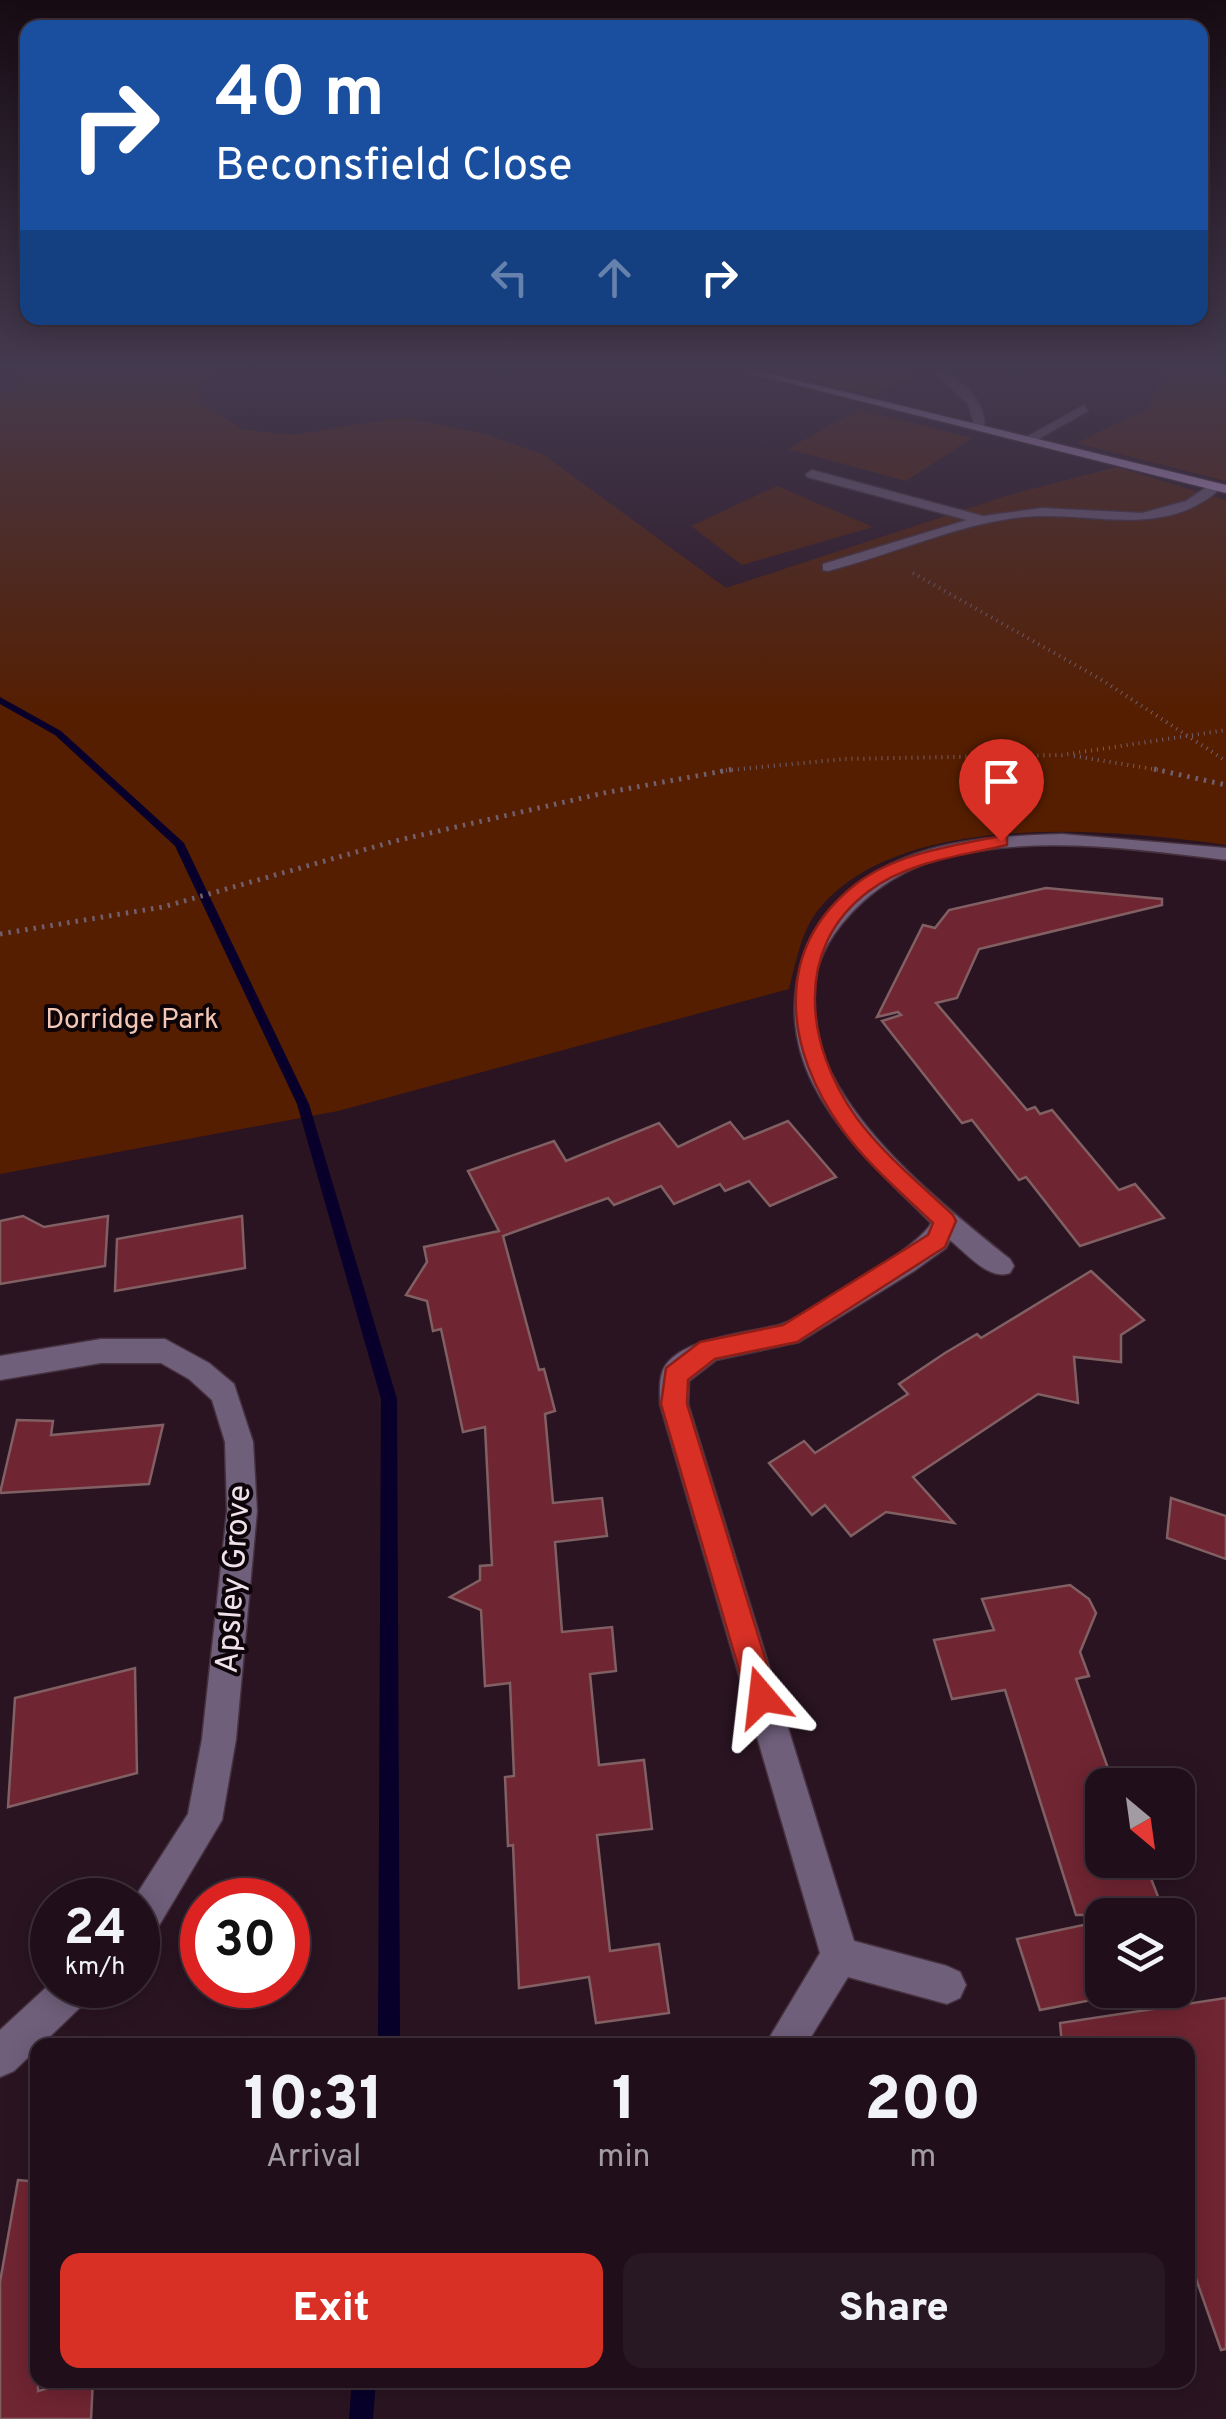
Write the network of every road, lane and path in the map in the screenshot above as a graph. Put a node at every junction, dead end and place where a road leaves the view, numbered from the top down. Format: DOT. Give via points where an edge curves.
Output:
graph roads {
  1 [pos="856,486"];
  2 [pos="1221,488"];
  3 [pos="985,521"];
  4 [pos="828,568"];
  5 [pos="913,573"];
  6 [pos="1226,730"];
  7 [pos="1190,735"];
  8 [pos="1062,754"];
  9 [pos="1226,761"];
  10 [pos="1226,786"];
  11 [pos="1226,854"];
  12 [pos="0,934"];
  13 [pos="945,1221"];
  14 [pos="1001,1266"];
  15 [pos="0,1368"];
  16 [pos="160,1891"];
  17 [pos="840,1956"];
  18 [pos="947,1985"];
  19 [pos="52,2008"];
  20 [pos="788,2038"];
  21 [pos="0,2057"];
  1 -- 3 [label="street"];
  2 -- 3 [label="street" via="1186,509 1152,518 1019,513"];
  3 -- 4 [label="street"];
  5 -- 7 [label="path"];
  6 -- 7 [label="path"];
  7 -- 8 [label="path"];
  7 -- 9 [label="path"];
  8 -- 10 [label="path"];
  8 -- 12 [label="path" via="748,766 433,832 163,907"];
  11 -- 13 [label="street" via="1001,841 891,870 836,914 813,950 804,994 823,1082 875,1153"];
  13 -- 14 [label="street"];
  13 -- 17 [label="street" via="937,1240 916,1256 789,1334 709,1350 675,1375 674,1404"];
  15 -- 16 [label="street, Apsley Grove" via="101,1351 166,1351 224,1393 239,1442 242,1511 219,1739 204,1820"];
  17 -- 18 [label="street"];
  17 -- 20 [label="street"];
  19 -- 21 [label="street"];
}
